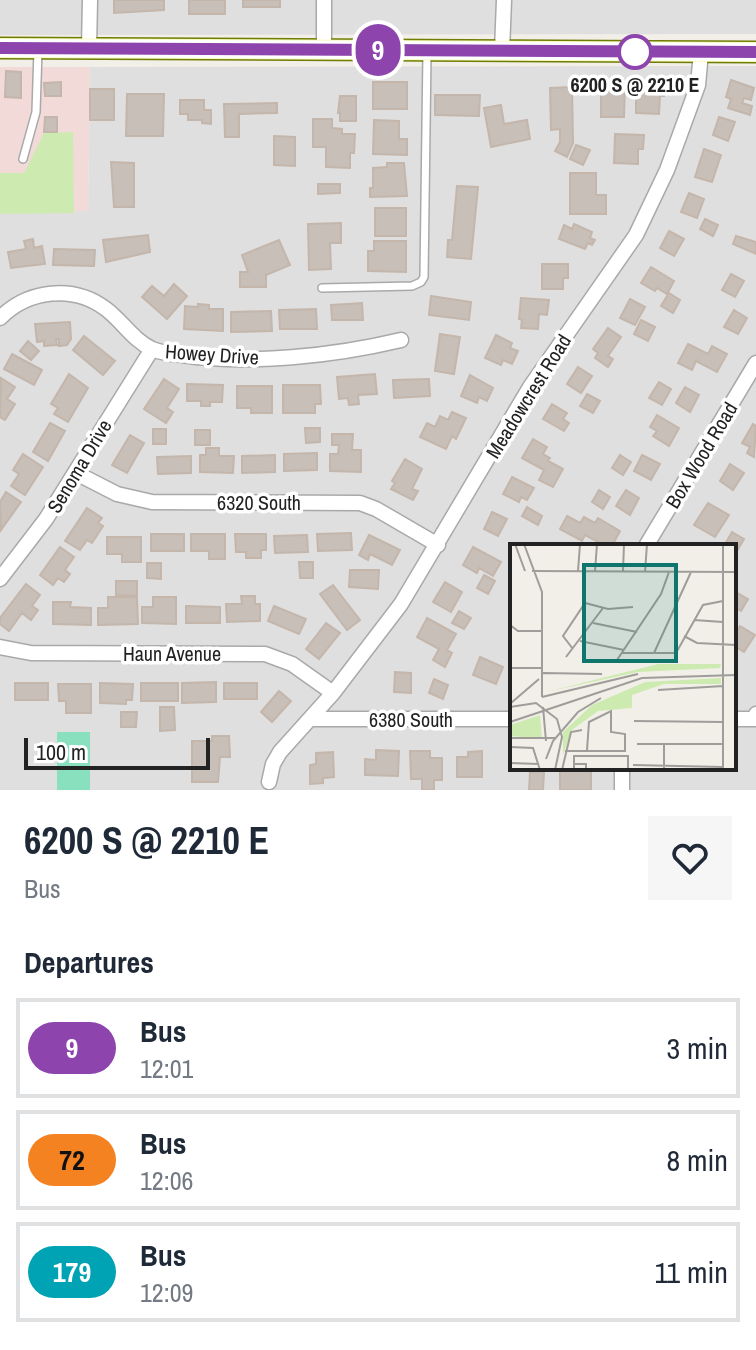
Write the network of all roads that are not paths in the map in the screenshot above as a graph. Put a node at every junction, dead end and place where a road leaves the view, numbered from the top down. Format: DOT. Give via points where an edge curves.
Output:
graph roads {
  1 [pos="90,0"];
  2 [pos="324,0"];
  3 [pos="504,0"];
  4 [pos="0,48"];
  5 [pos="38,48"];
  6 [pos="89,48"];
  7 [pos="324,50"];
  8 [pos="427,51"];
  9 [pos="502,51"];
  10 [pos="701,52"];
  11 [pos="756,52"];
  12 [pos="23,159"];
  13 [pos="322,288"];
  14 [pos="0,318"];
  15 [pos="401,340"];
  16 [pos="152,349"];
  17 [pos="756,363"];
  18 [pos="76,473"];
  19 [pos="647,544"];
  20 [pos="438,545"];
  21 [pos="0,579"];
  22 [pos="0,647"];
  23 [pos="333,693"];
  24 [pos="756,716"];
  25 [pos="311,719"];
  26 [pos="510,719"];
  27 [pos="736,719"];
  28 [pos="269,782"];
  1 -- 6 [label="street"];
  2 -- 7 [label="street"];
  3 -- 9 [label="street"];
  4 -- 5 [label="main road"];
  5 -- 6 [label="main road"];
  5 -- 12 [label="lane" via="36,112"];
  6 -- 7 [label="main road"];
  7 -- 8 [label="main road"];
  8 -- 9 [label="main road"];
  8 -- 13 [label="lane" via="424,277 412,286"];
  9 -- 10 [label="main road"];
  10 -- 11 [label="main road"];
  10 -- 20 [label="street, Meadowcrest Road" via="698,85 636,235 544,365"];
  14 -- 16 [label="street, Howey Drive" via="34,296 77,295 105,308"];
  15 -- 16 [label="street, Howey Drive" via="283,357 193,357"];
  16 -- 18 [label="street, Senoma Drive"];
  17 -- 19 [label="street, Box Wood Road"];
  18 -- 20 [label="street, 6320 South" via="117,494 152,502 360,503"];
  18 -- 21 [label="street, Senoma Drive"];
  20 -- 23 [label="street, Meadowcrest Road"];
  22 -- 23 [label="street, Haun Avenue" via="31,653 265,654 292,664"];
  23 -- 25 [label="street, Meadowcrest Road"];
  24 -- 27 [label="street"];
  25 -- 26 [label="street, 6380 South"];
  25 -- 28 [label="street, Meadowcrest Road" via="276,757"];
}
